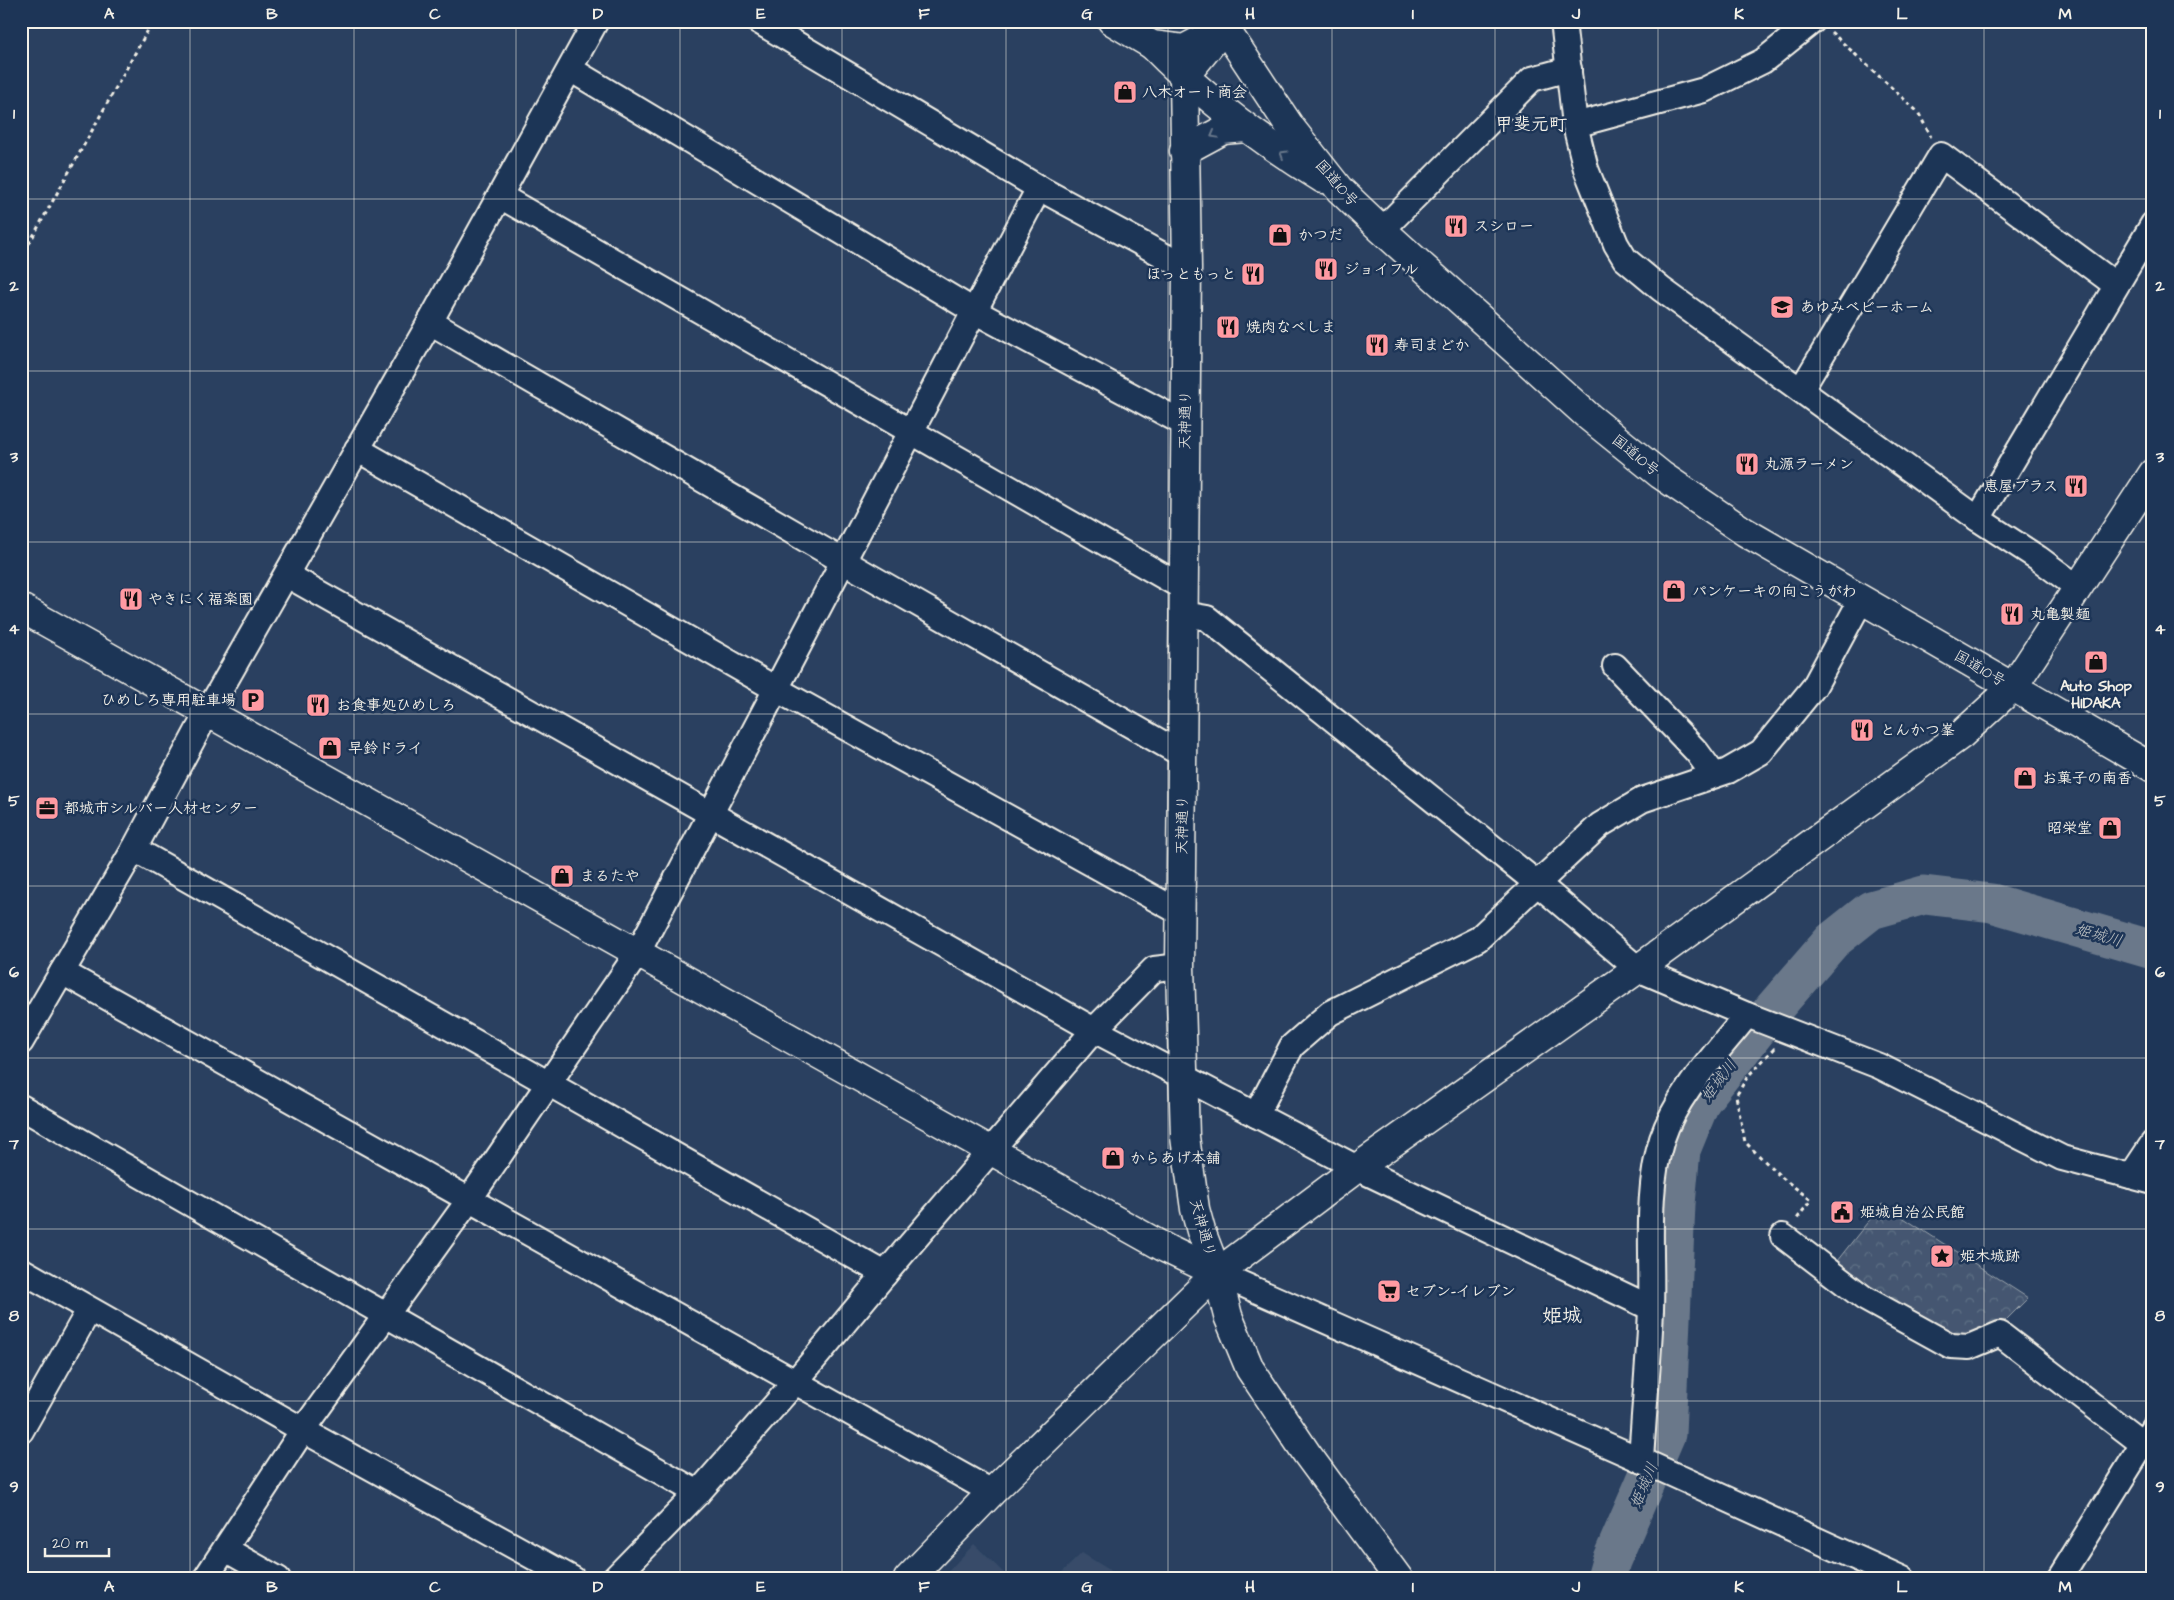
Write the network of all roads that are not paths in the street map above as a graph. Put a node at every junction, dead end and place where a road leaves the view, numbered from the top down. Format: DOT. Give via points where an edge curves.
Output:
graph roads {
  1 [pos="596,21"];
  2 [pos="758,21"];
  3 [pos="1112,21"];
  4 [pos="1563,21"];
  5 [pos="1222,24"];
  6 [pos="1819,24"];
  7 [pos="1152,45"];
  8 [pos="570,69"];
  9 [pos="1569,69"];
  10 [pos="1184,77"];
  11 [pos="1575,125"];
  12 [pos="1246,128"];
  13 [pos="1184,151"];
  14 [pos="1038,188"];
  15 [pos="1340,189"];
  16 [pos="500,196"];
  17 [pos="2153,224"];
  18 [pos="1382,230"];
  19 [pos="1187,268"];
  20 [pos="2116,285"];
  21 [pos="974,311"];
  22 [pos="430,322"];
  23 [pos="1801,390"];
  24 [pos="1185,424"];
  25 [pos="910,433"];
  26 [pos="357,449"];
  27 [pos="2153,473"];
  28 [pos="1978,520"];
  29 [pos="843,561"];
  30 [pos="287,575"];
  31 [pos="2077,588"];
  32 [pos="1862,600"];
  33 [pos="1183,601"];
  34 [pos="21,608"];
  35 [pos="1615,666"];
  36 [pos="2013,687"];
  37 [pos="776,689"];
  38 [pos="207,713"];
  39 [pos="1183,755"];
  40 [pos="2153,768"];
  41 [pos="1714,776"];
  42 [pos="711,812"];
  43 [pos="134,849"];
  44 [pos="1538,884"];
  45 [pos="1180,913"];
  46 [pos="637,954"];
  47 [pos="1180,966"];
  48 [pos="1638,969"];
  49 [pos="62,972"];
  50 [pos="1749,1016"];
  51 [pos="1094,1030"];
  52 [pos="21,1042"];
  53 [pos="1182,1076"];
  54 [pos="550,1082"];
  55 [pos="21,1107"];
  56 [pos="1256,1115"];
  57 [pos="2153,1143"];
  58 [pos="992,1151"];
  59 [pos="1357,1168"];
  60 [pos="2142,1179"];
  61 [pos="469,1200"];
  62 [pos="1783,1236"];
  63 [pos="21,1270"];
  64 [pos="1217,1273"];
  65 [pos="885,1274"];
  66 [pos="1651,1308"];
  67 [pos="89,1310"];
  68 [pos="386,1314"];
  69 [pos="796,1381"];
  70 [pos="303,1430"];
  71 [pos="21,1431"];
  72 [pos="2148,1436"];
  73 [pos="1641,1460"];
  74 [pos="992,1492"];
  75 [pos="698,1493"];
  76 [pos="225,1549"];
  77 [pos="205,1579"];
  78 [pos="278,1579"];
  79 [pos="573,1579"];
  80 [pos="614,1579"];
  81 [pos="908,1579"];
  82 [pos="1399,1579"];
  83 [pos="1903,1579"];
  84 [pos="2059,1579"];
  1 -- 8 [label="street"];
  2 -- 14 [label="street"];
  3 -- 7 [label="main road"];
  4 -- 9 [label="street"];
  5 -- 7 [label="main road" via="1184,49"];
  5 -- 10 [label="main road"];
  5 -- 15 [label="main road, 国道10号" via="1291,128"];
  6 -- 11 [label="street" via="1763,62 1704,90"];
  7 -- 10 [label="main road"];
  8 -- 16 [label="street"];
  8 -- 21 [label="street"];
  9 -- 11 [label="street"];
  9 -- 18 [label="street" via="1532,79"];
  10 -- 12 [label="main road"];
  10 -- 13 [label="main road, 天神通り"];
  11 -- 23 [label="street" via="1586,169 1625,259"];
  12 -- 13 [label="main road, one-way" via="1223,130"];
  15 -- 12 [label="main road, one-way"];
  13 -- 19 [label="main road, 天神通り"];
  14 -- 19 [label="street"];
  14 -- 21 [label="street"];
  15 -- 18 [label="main road, 国道10号"];
  16 -- 22 [label="street"];
  16 -- 25 [label="street"];
  17 -- 20 [label="street"];
  18 -- 32 [label="main road, 国道10号" via="1588,416 1661,475 1745,532"];
  19 -- 24 [label="main road, 天神通り"];
  20 -- 23 [label="street" via="1941,155"];
  20 -- 28 [label="street"];
  21 -- 24 [label="street"];
  21 -- 25 [label="street"];
  22 -- 26 [label="street"];
  22 -- 29 [label="street"];
  23 -- 28 [label="street"];
  24 -- 33 [label="main road, 天神通り"];
  25 -- 29 [label="street"];
  25 -- 33 [label="street"];
  26 -- 30 [label="street"];
  26 -- 37 [label="street"];
  27 -- 31 [label="main road"];
  28 -- 31 [label="street" via="2038,558"];
  29 -- 37 [label="street"];
  29 -- 39 [label="street"];
  30 -- 38 [label="street"];
  30 -- 42 [label="street"];
  31 -- 36 [label="main road"];
  32 -- 36 [label="main road, 国道10号"];
  32 -- 41 [label="street" via="1814,687 1761,752"];
  33 -- 39 [label="main road, 天神通り"];
  33 -- 44 [label="street"];
  34 -- 38 [label="main road"];
  35 -- 41 [label="street" via="1698,752"];
  36 -- 40 [label="main road, 国道10号"];
  36 -- 48 [label="main road" via="1961,735"];
  37 -- 42 [label="street"];
  37 -- 45 [label="street"];
  38 -- 43 [label="street"];
  38 -- 46 [label="main road"];
  39 -- 45 [label="main road, 天神通り"];
  41 -- 44 [label="street" via="1642,800 1600,825"];
  42 -- 46 [label="street"];
  42 -- 51 [label="street"];
  43 -- 49 [label="street"];
  43 -- 54 [label="street"];
  44 -- 48 [label="street"];
  44 -- 56 [label="street" via="1478,939 1330,1013 1292,1046"];
  45 -- 47 [label="main road, 天神通り"];
  46 -- 54 [label="street"];
  46 -- 58 [label="main road"];
  47 -- 51 [label="street" via="1154,969"];
  47 -- 53 [label="main road, 天神通り"];
  48 -- 50 [label="street"];
  48 -- 59 [label="main road"];
  49 -- 52 [label="street"];
  49 -- 61 [label="street"];
  50 -- 60 [label="street" via="1879,1066 2062,1158"];
  50 -- 66 [label="street" via="1683,1095 1662,1139 1652,1192"];
  51 -- 53 [label="street"];
  51 -- 58 [label="street"];
  53 -- 56 [label="street"];
  53 -- 64 [label="main road, 天神通り" via="1185,1137 1195,1209"];
  54 -- 61 [label="street"];
  54 -- 65 [label="street"];
  55 -- 68 [label="street"];
  56 -- 59 [label="street"];
  57 -- 60 [label="street"];
  58 -- 64 [label="main road" via="1167,1249"];
  58 -- 65 [label="street"];
  59 -- 64 [label="main road"];
  59 -- 66 [label="street"];
  61 -- 68 [label="street"];
  61 -- 69 [label="street"];
  62 -- 72 [label="street" via="1864,1298 1951,1346 1969,1347 2000,1334"];
  63 -- 67 [label="street"];
  64 -- 73 [label="street"];
  64 -- 74 [label="main road"];
  64 -- 82 [label="main road, 天神通り" via="1228,1316 1250,1369 1306,1454"];
  65 -- 69 [label="street"];
  66 -- 73 [label="street"];
  67 -- 70 [label="street"];
  67 -- 71 [label="street"];
  68 -- 70 [label="street"];
  68 -- 75 [label="street"];
  69 -- 74 [label="street"];
  69 -- 75 [label="street"];
  70 -- 76 [label="street"];
  70 -- 79 [label="street"];
  72 -- 84 [label="street"];
  73 -- 83 [label="street"];
  74 -- 81 [label="main road"];
  75 -- 80 [label="street"];
  76 -- 77 [label="street"];
  76 -- 78 [label="street"];
}
